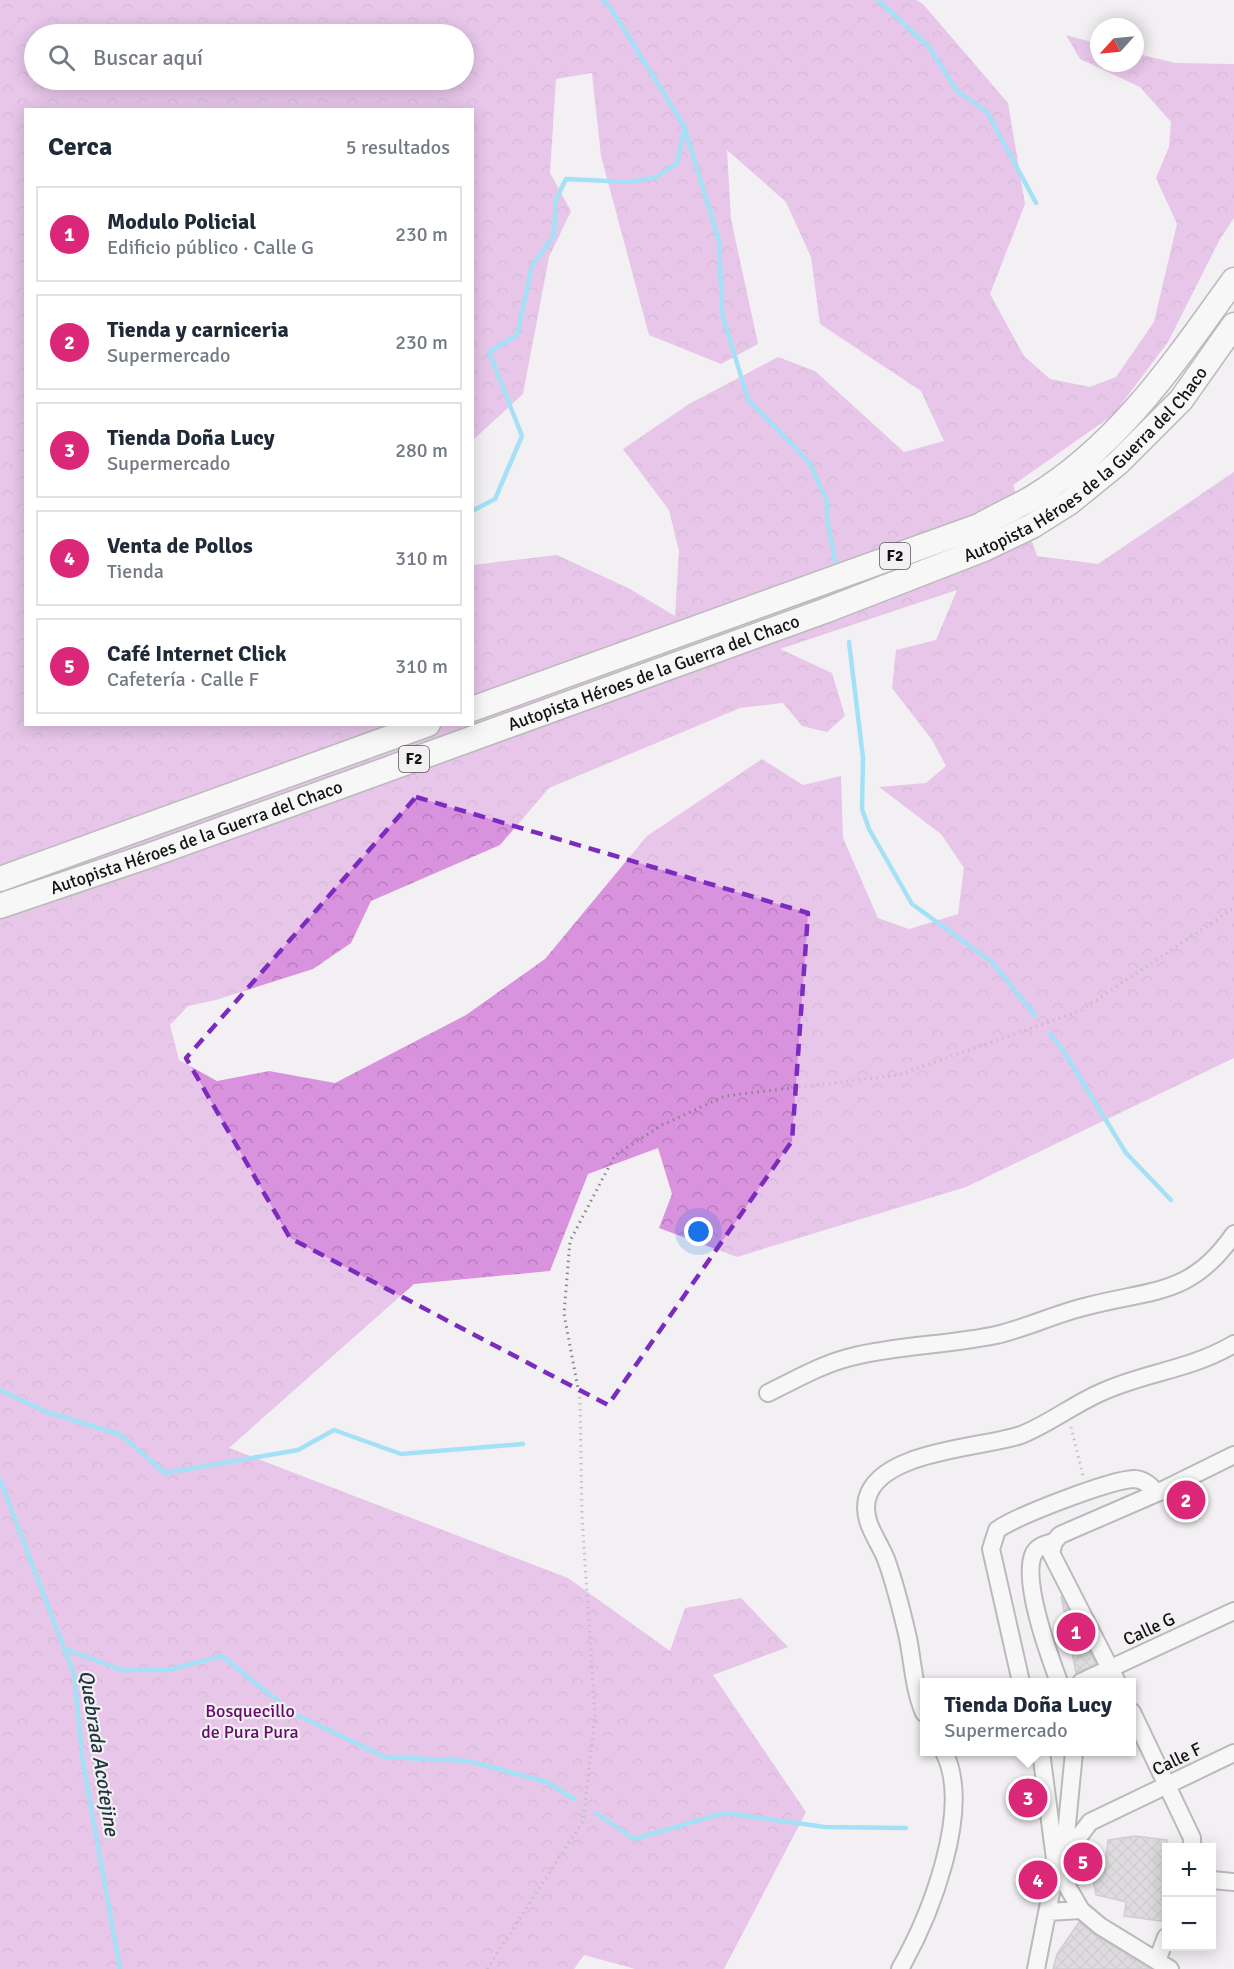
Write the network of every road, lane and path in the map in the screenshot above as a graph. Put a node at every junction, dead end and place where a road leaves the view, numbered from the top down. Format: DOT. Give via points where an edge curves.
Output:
graph roads {
  1 [pos="1234,280"];
  2 [pos="1234,325"];
  3 [pos="474,708"];
  4 [pos="422,726"];
  5 [pos="0,879"];
  6 [pos="0,906"];
  7 [pos="1234,908"];
  8 [pos="1234,1234"];
  9 [pos="1234,1344"];
  10 [pos="768,1393"];
  11 [pos="1067,1410"];
  12 [pos="1234,1455"];
  13 [pos="1087,1492"];
  14 [pos="1157,1493"];
  15 [pos="1054,1542"];
  16 [pos="1234,1611"];
  17 [pos="1113,1676"];
  18 [pos="1020,1678"];
  19 [pos="1057,1678"];
  20 [pos="920,1700"];
  21 [pos="1136,1722"];
  22 [pos="1234,1753"];
  23 [pos="946,1756"];
  24 [pos="1042,1756"];
  25 [pos="1074,1756"];
  26 [pos="1168,1785"];
  27 [pos="1192,1843"];
  28 [pos="1056,1867"];
  29 [pos="1216,1880"];
  30 [pos="1234,1882"];
  31 [pos="1081,1910"];
  32 [pos="1048,1912"];
  33 [pos="1164,1965"];
  34 [pos="488,1969"];
  35 [pos="900,1969"];
  36 [pos="1036,1969"];
  1 -- 3 [label="highway, Autopista Héroes de la Guerra del Chaco / F2" via="1136,410 1069,472 1033,497 979,526"];
  2 -- 6 [label="highway, Autopista Héroes de la Guerra del Chaco / F2" via="1181,400 1118,463 1070,502 984,549 738,642"];
  4 -- 5 [label="highway, Autopista Héroes de la Guerra del Chaco / F2"];
  7 -- 34 [label="path" via="1080,1011 898,1076 725,1096 662,1125 615,1155 570,1241 564,1314 580,1399 582,1517 595,1715 583,1821"];
  8 -- 10 [label="street" via="1202,1271 1180,1285 1150,1295 1084,1306 997,1335 853,1356"];
  9 -- 11 [label="street" via="1185,1368 1103,1391"];
  11 -- 13 [label="path"];
  11 -- 20 [label="street" via="1013,1437 939,1450 896,1469 872,1488 867,1499 867,1520 892,1578"];
  12 -- 14 [label="street"];
  13 -- 14 [label="street" via="1135,1479 1144,1481"];
  13 -- 18 [label="street" via="1008,1522 997,1530 994,1538 992,1549"];
  14 -- 15 [label="street" via="1060,1535"];
  15 -- 17 [label="street" via="1051,1553"];
  15 -- 19 [label="street" via="1035,1551 1031,1574 1042,1630"];
  16 -- 17 [label="street, Calle G"];
  21 -- 26 [label="street"];
  22 -- 26 [label="street, Calle F"];
  23 -- 35 [label="street" via="955,1784 943,1868 926,1919"];
  24 -- 28 [label="street"];
  25 -- 28 [label="street" via="1066,1835"];
  26 -- 27 [label="street"];
  26 -- 28 [label="street, Calle F" via="1090,1822"];
  28 -- 31 [label="street"];
  28 -- 32 [label="street"];
  29 -- 30 [label="street"];
  31 -- 32 [label="street"];
  31 -- 33 [label="street"];
  32 -- 36 [label="street"];
}
